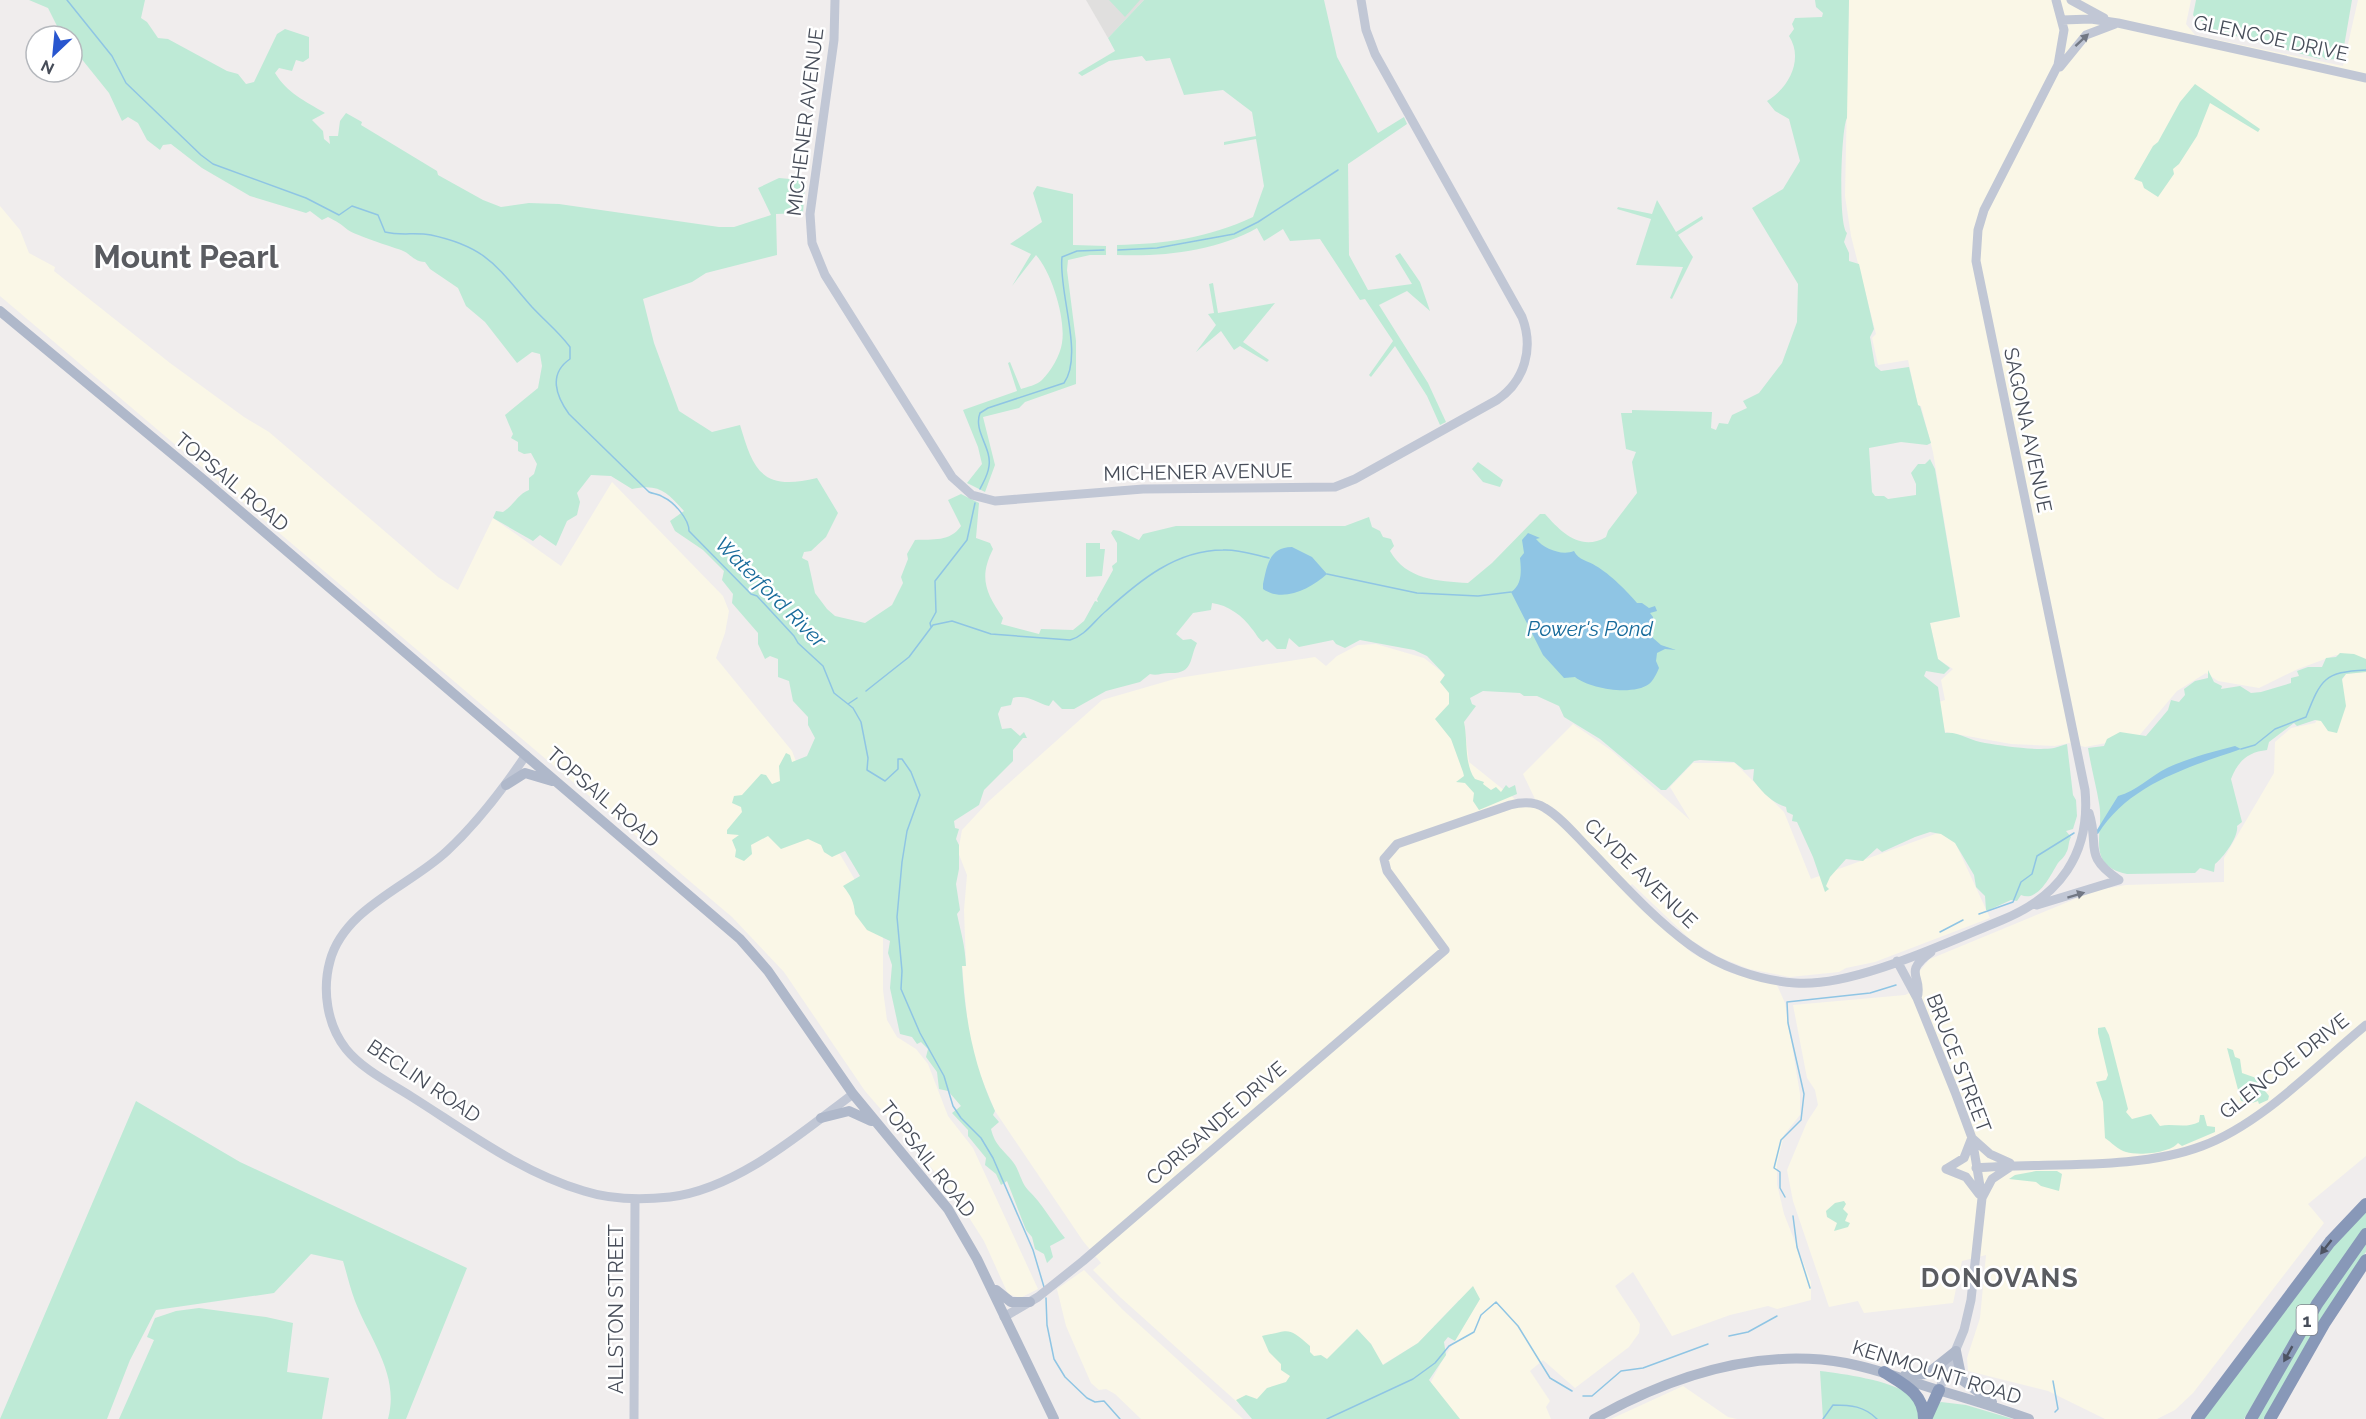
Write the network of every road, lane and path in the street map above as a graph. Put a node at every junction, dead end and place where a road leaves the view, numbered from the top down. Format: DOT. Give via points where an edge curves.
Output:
graph roads {
  1 [pos="835,0"];
  2 [pos="1361,0"];
  3 [pos="2056,0"];
  4 [pos="2071,0"];
  5 [pos="2062,20"];
  6 [pos="2118,23"];
  7 [pos="2056,71"];
  8 [pos="2366,78"];
  9 [pos="0,311"];
  10 [pos="526,755"];
  11 [pos="558,784"];
  12 [pos="506,785"];
  13 [pos="2087,807"];
  14 [pos="2073,862"];
  15 [pos="2032,906"];
  16 [pos="1940,946"];
  17 [pos="1445,950"];
  18 [pos="1897,961"];
  19 [pos="1917,998"];
  20 [pos="2366,1025"];
  21 [pos="853,1094"];
  22 [pos="821,1118"];
  23 [pos="882,1128"];
  24 [pos="1972,1138"];
  25 [pos="2015,1165"];
  26 [pos="1976,1168"];
  27 [pos="1982,1198"];
  28 [pos="635,1199"];
  29 [pos="2366,1204"];
  30 [pos="2366,1234"];
  31 [pos="2366,1260"];
  32 [pos="989,1284"];
  33 [pos="1034,1299"];
  34 [pos="1004,1317"];
  35 [pos="1956,1351"];
  36 [pos="1884,1372"];
  37 [pos="1938,1390"];
  38 [pos="2002,1409"];
  39 [pos="2270,1418"];
  40 [pos="634,1419"];
  41 [pos="1054,1419"];
  42 [pos="1594,1419"];
  43 [pos="1925,1419"];
  44 [pos="2029,1419"];
  45 [pos="2197,1419"];
  46 [pos="2251,1419"];
  1 -- 2 [label="street, MICHENER AVENUE" via="834,40 811,208 814,248 827,278 951,477 972,495 995,501 1152,489 1340,486 1497,399 1514,384 1527,352 1524,321 1375,54"];
  3 -- 5 [label="street, SAGONA AVENUE"];
  4 -- 6 [label="street"];
  5 -- 6 [label="street, GLENCOE DRIVE"];
  5 -- 7 [label="street, SAGONA AVENUE" via="2063,46"];
  7 -- 6 [label="street, one-way" via="2086,35"];
  6 -- 8 [label="street, GLENCOE DRIVE"];
  7 -- 13 [label="street, SAGONA AVENUE" via="1984,210 1976,261"];
  9 -- 10 [label="main road, TOPSAIL ROAD"];
  10 -- 11 [label="main road, TOPSAIL ROAD"];
  10 -- 12 [label="street, BECLIN ROAD"];
  11 -- 12 [label="main road" via="531,773"];
  11 -- 21 [label="main road, TOPSAIL ROAD" via="740,939 768,971"];
  12 -- 28 [label="street, BECLIN ROAD" via="447,851 361,916 340,938 330,962 328,1012 346,1049 362,1064 477,1138 561,1183"];
  13 -- 14 [label="street, SAGONA AVENUE" via="2082,839"];
  15 -- 13 [label="street, one-way" via="2119,880 2096,860"];
  14 -- 15 [label="street, CLYDE AVENUE" via="2059,883"];
  15 -- 16 [label="street, CLYDE AVENUE"];
  16 -- 18 [label="street, CLYDE AVENUE"];
  16 -- 19 [label="street" via="1915,968"];
  17 -- 18 [label="street, CLYDE AVENUE" via="1387,871 1386,854 1397,844 1523,802 1545,808 1672,931 1726,966 1759,977 1802,983 1831,980"];
  17 -- 33 [label="street, CORISANDE DRIVE"];
  18 -- 19 [label="street, BRUCE STREET"];
  19 -- 24 [label="street, BRUCE STREET"];
  20 -- 25 [label="street, GLENCOE DRIVE" via="2247,1122 2203,1146 2167,1156"];
  21 -- 22 [label="street, BECLIN ROAD"];
  21 -- 23 [label="main road, TOPSAIL ROAD"];
  22 -- 23 [label="main road" via="849,1111"];
  22 -- 28 [label="street, BECLIN ROAD" via="715,1186 679,1195"];
  23 -- 32 [label="main road, TOPSAIL ROAD" via="948,1209"];
  24 -- 25 [label="street" via="1994,1156"];
  24 -- 26 [label="street, BRUCE STREET"];
  24 -- 27 [label="street" via="1964,1158 1946,1169 1966,1177"];
  25 -- 26 [label="street, GLENCOE DRIVE"];
  25 -- 27 [label="street" via="1992,1179"];
  26 -- 27 [label="street, BRUCE STREET"];
  27 -- 35 [label="street, BRUCE STREET" via="1974,1286"];
  28 -- 40 [label="street, ALLSTON STREET"];
  29 -- 45 [label="highway, one-way" via="2323,1250"];
  30 -- 46 [label="highway, 1, one-way" via="2317,1304"];
  31 -- 39 [label="highway, 1"];
  32 -- 33 [label="main road" via="1008,1300"];
  32 -- 34 [label="main road, TOPSAIL ROAD"];
  33 -- 34 [label="street, CORISANDE DRIVE"];
  34 -- 41 [label="main road, TOPSAIL ROAD"];
  35 -- 36 [label="main road" via="1924,1375"];
  35 -- 37 [label="street, BRUCE STREET"];
  35 -- 38 [label="main road" via="1962,1380"];
  36 -- 37 [label="main road, KENMOUNT ROAD"];
  36 -- 42 [label="main road, KENMOUNT ROAD" via="1814,1359 1735,1364 1674,1380"];
  36 -- 43 [label="highway" via="1916,1394"];
  37 -- 38 [label="main road, KENMOUNT ROAD"];
  37 -- 43 [label="highway"];
  38 -- 44 [label="main road, KENMOUNT ROAD"];
}
